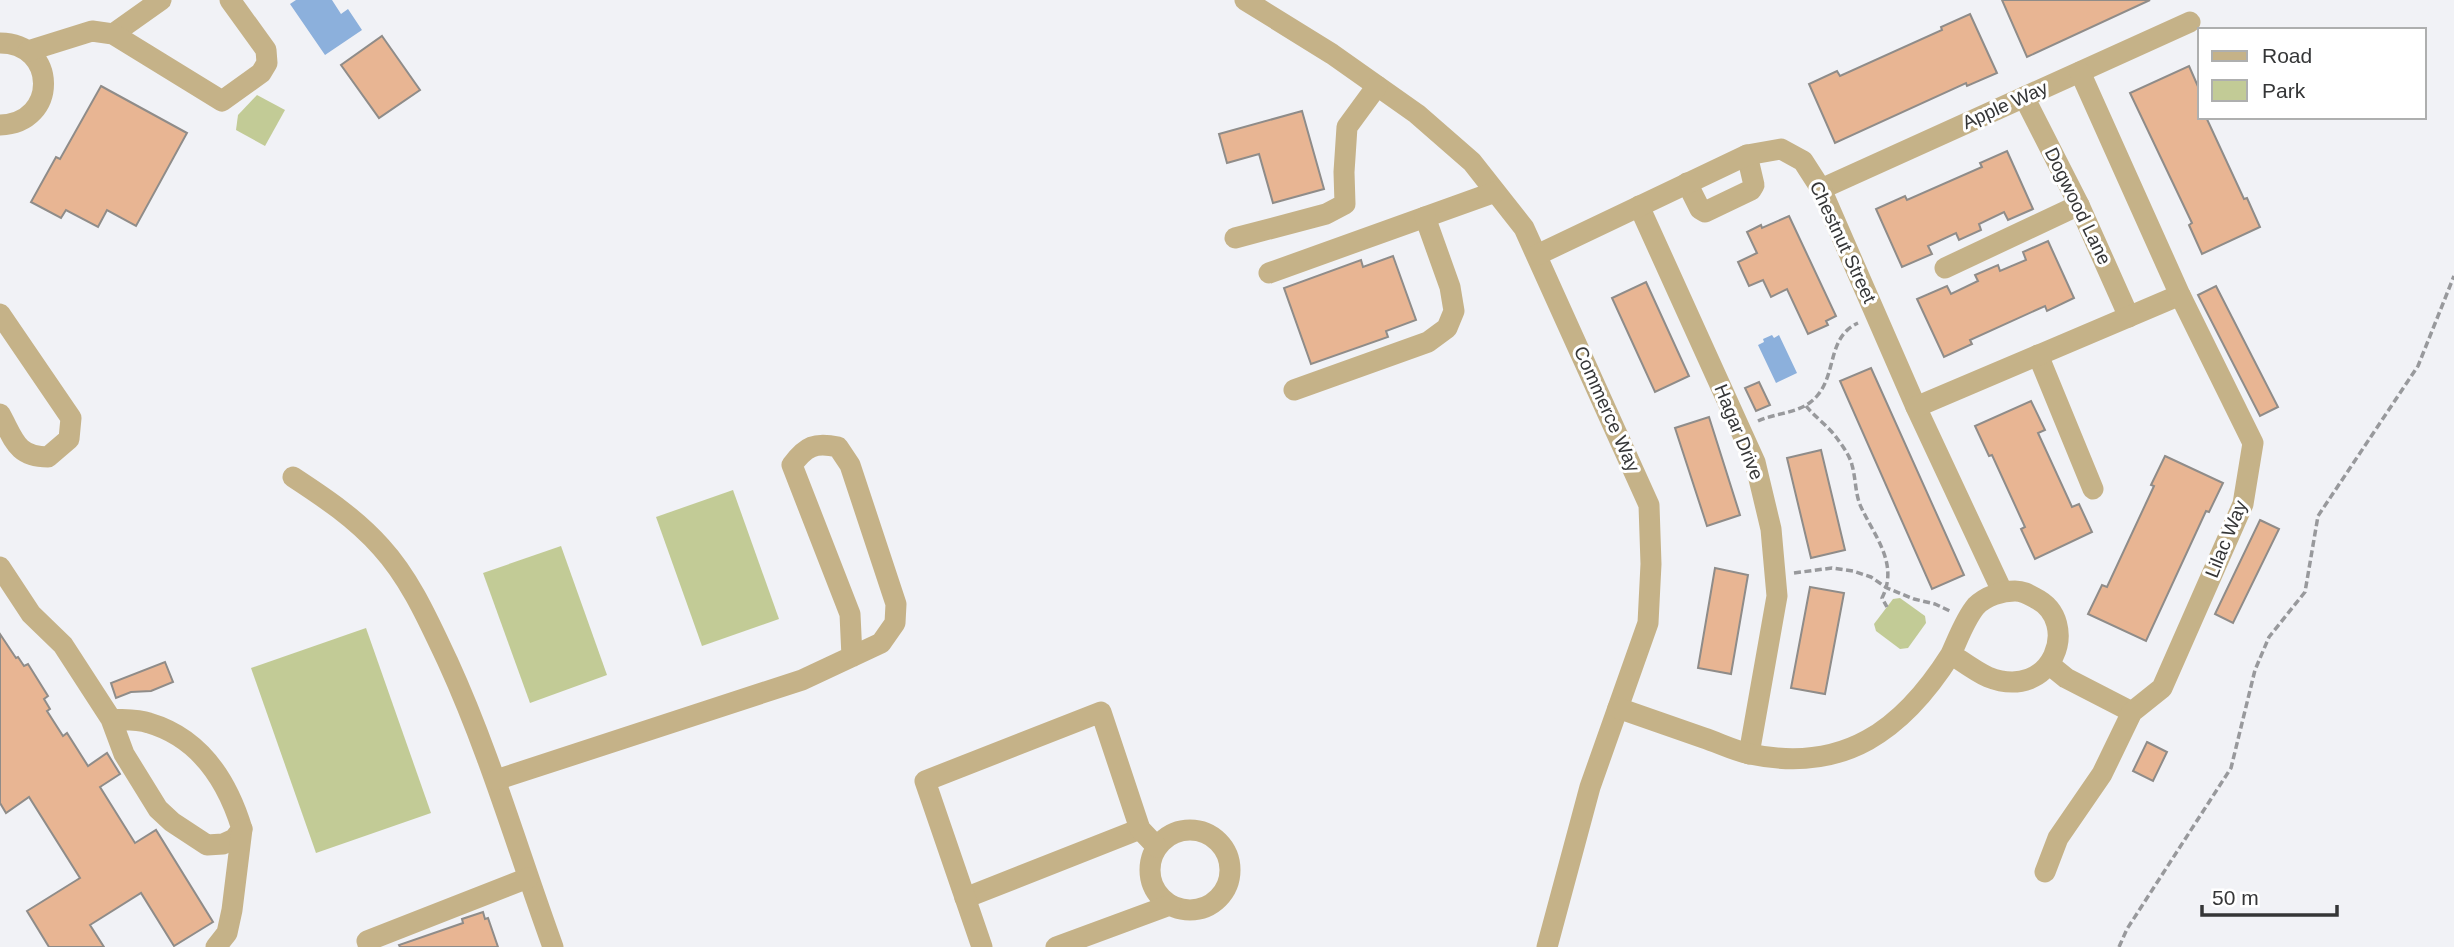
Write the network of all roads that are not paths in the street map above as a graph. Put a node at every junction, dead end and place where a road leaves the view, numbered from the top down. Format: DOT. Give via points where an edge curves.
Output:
graph roads {
  1 [pos="161,0"];
  2 [pos="230,0"];
  3 [pos="1245,0"];
  4 [pos="2190,22"];
  5 [pos="113,34"];
  6 [pos="0,43"];
  7 [pos="28,51"];
  8 [pos="2080,72"];
  9 [pos="1377,86"];
  10 [pos="2024,97"];
  11 [pos="0,125"];
  12 [pos="1747,155"];
  13 [pos="1687,183"];
  14 [pos="1821,189"];
  15 [pos="1495,191"];
  16 [pos="2079,205"];
  17 [pos="1639,206"];
  18 [pos="1425,217"];
  19 [pos="1235,238"];
  20 [pos="1537,255"];
  21 [pos="1945,268"];
  22 [pos="1269,273"];
  23 [pos="2180,295"];
  24 [pos="0,314"];
  25 [pos="2129,317"];
  26 [pos="2038,355"];
  27 [pos="1294,390"];
  28 [pos="1916,407"];
  29 [pos="0,414"];
  30 [pos="293,477"];
  31 [pos="2093,489"];
  32 [pos="0,567"];
  33 [pos="2002,591"];
  34 [pos="1951,654"];
  35 [pos="852,657"];
  36 [pos="2050,664"];
  37 [pos="1618,708"];
  38 [pos="2132,712"];
  39 [pos="111,719"];
  40 [pos="1749,754"];
  41 [pos="496,780"];
  42 [pos="242,829"];
  43 [pos="1140,829"];
  44 [pos="1157,847"];
  45 [pos="525,871"];
  46 [pos="2045,872"];
  47 [pos="965,898"];
  48 [pos="1170,905"];
  49 [pos="1108,938"];
  50 [pos="216,947"];
  51 [pos="369,947"];
  52 [pos="553,947"];
  53 [pos="982,947"];
  54 [pos="1056,947"];
  55 [pos="1547,947"];
  1 -- 5 [label="street"];
  2 -- 5 [label="street" via="266,50 267,62 261,73 222,101"];
  3 -- 9 [label="street, Commerce Way"];
  4 -- 8 [label="street, Apple Way"];
  5 -- 7 [label="street" via="92,31"];
  6 -- 7 [label="street"];
  7 -- 11 [label="street" via="40,67 42,97 23,120"];
  8 -- 10 [label="street, Apple Way"];
  8 -- 23 [label="street, Lilac Way"];
  9 -- 15 [label="street, Commerce Way" via="1472,162"];
  9 -- 19 [label="street" via="1348,127 1345,204 1326,214"];
  10 -- 14 [label="street, Apple Way"];
  10 -- 16 [label="street, Dogwood Lane"];
  12 -- 13 [label="street, Chestnut Street"];
  12 -- 13 [label="street" via="1754,184 1751,190 1706,212"];
  12 -- 14 [label="street, Chestnut Street" via="1781,149 1803,161"];
  13 -- 17 [label="street, Chestnut Street"];
  14 -- 28 [label="street, Chestnut Street"];
  15 -- 18 [label="street"];
  15 -- 20 [label="street, Commerce Way" via="1524,228"];
  16 -- 21 [label="street"];
  16 -- 25 [label="street, Dogwood Lane"];
  17 -- 20 [label="street, Chestnut Street"];
  17 -- 40 [label="street, Hagar Drive" via="1755,462 1771,529 1777,596"];
  18 -- 22 [label="street"];
  18 -- 27 [label="street" via="1450,287 1454,311 1447,328 1428,342"];
  20 -- 37 [label="street, Commerce Way" via="1649,505 1648,622"];
  23 -- 25 [label="street"];
  23 -- 38 [label="street, Lilac Way" via="2253,443 2243,504 2162,688"];
  24 -- 29 [label="street" via="71,418 69,439 48,457 32,457 21,450"];
  25 -- 26 [label="street"];
  26 -- 28 [label="street"];
  26 -- 31 [label="street"];
  28 -- 33 [label="street, Chestnut Street"];
  30 -- 41 [label="street" via="338,506 382,548 423,607"];
  32 -- 39 [label="street" via="31,614 63,645"];
  33 -- 34 [label="street" via="1977,606"];
  33 -- 36 [label="street" via="2021,590 2043,602 2057,624 2058,646"];
  34 -- 36 [label="street" via="1988,677 2018,683 2036,677"];
  34 -- 40 [label="street" via="1909,710 1852,748 1820,757"];
  35 -- 35 [label="street" via="881,643 895,623 896,604 850,465 838,447 822,444 803,450 792,465 850,614"];
  35 -- 41 [label="street" via="802,680"];
  36 -- 38 [label="street" via="2066,678"];
  37 -- 40 [label="street"];
  37 -- 55 [label="street, Commerce Way" via="1590,787"];
  38 -- 46 [label="street, Lilac Way" via="2102,774 2058,838"];
  39 -- 42 [label="street" via="147,722 192,744 225,783"];
  39 -- 42 [label="street" via="124,754 158,809 172,822 207,845 234,839"];
  41 -- 45 [label="street"];
  42 -- 50 [label="street" via="230,921"];
  43 -- 44 [label="street"];
  43 -- 47 [label="street"];
  43 -- 47 [label="street" via="1101,712 925,781"];
  44 -- 48 [label="street" via="1150,875 1153,887"];
  44 -- 48 [label="street" via="1172,834 1196,831 1209,835 1227,856 1227,883 1215,900 1197,909"];
  45 -- 51 [label="street" via="367,941"];
  45 -- 52 [label="street"];
  47 -- 53 [label="street"];
  48 -- 49 [label="street"];
  49 -- 54 [label="street"];
}
